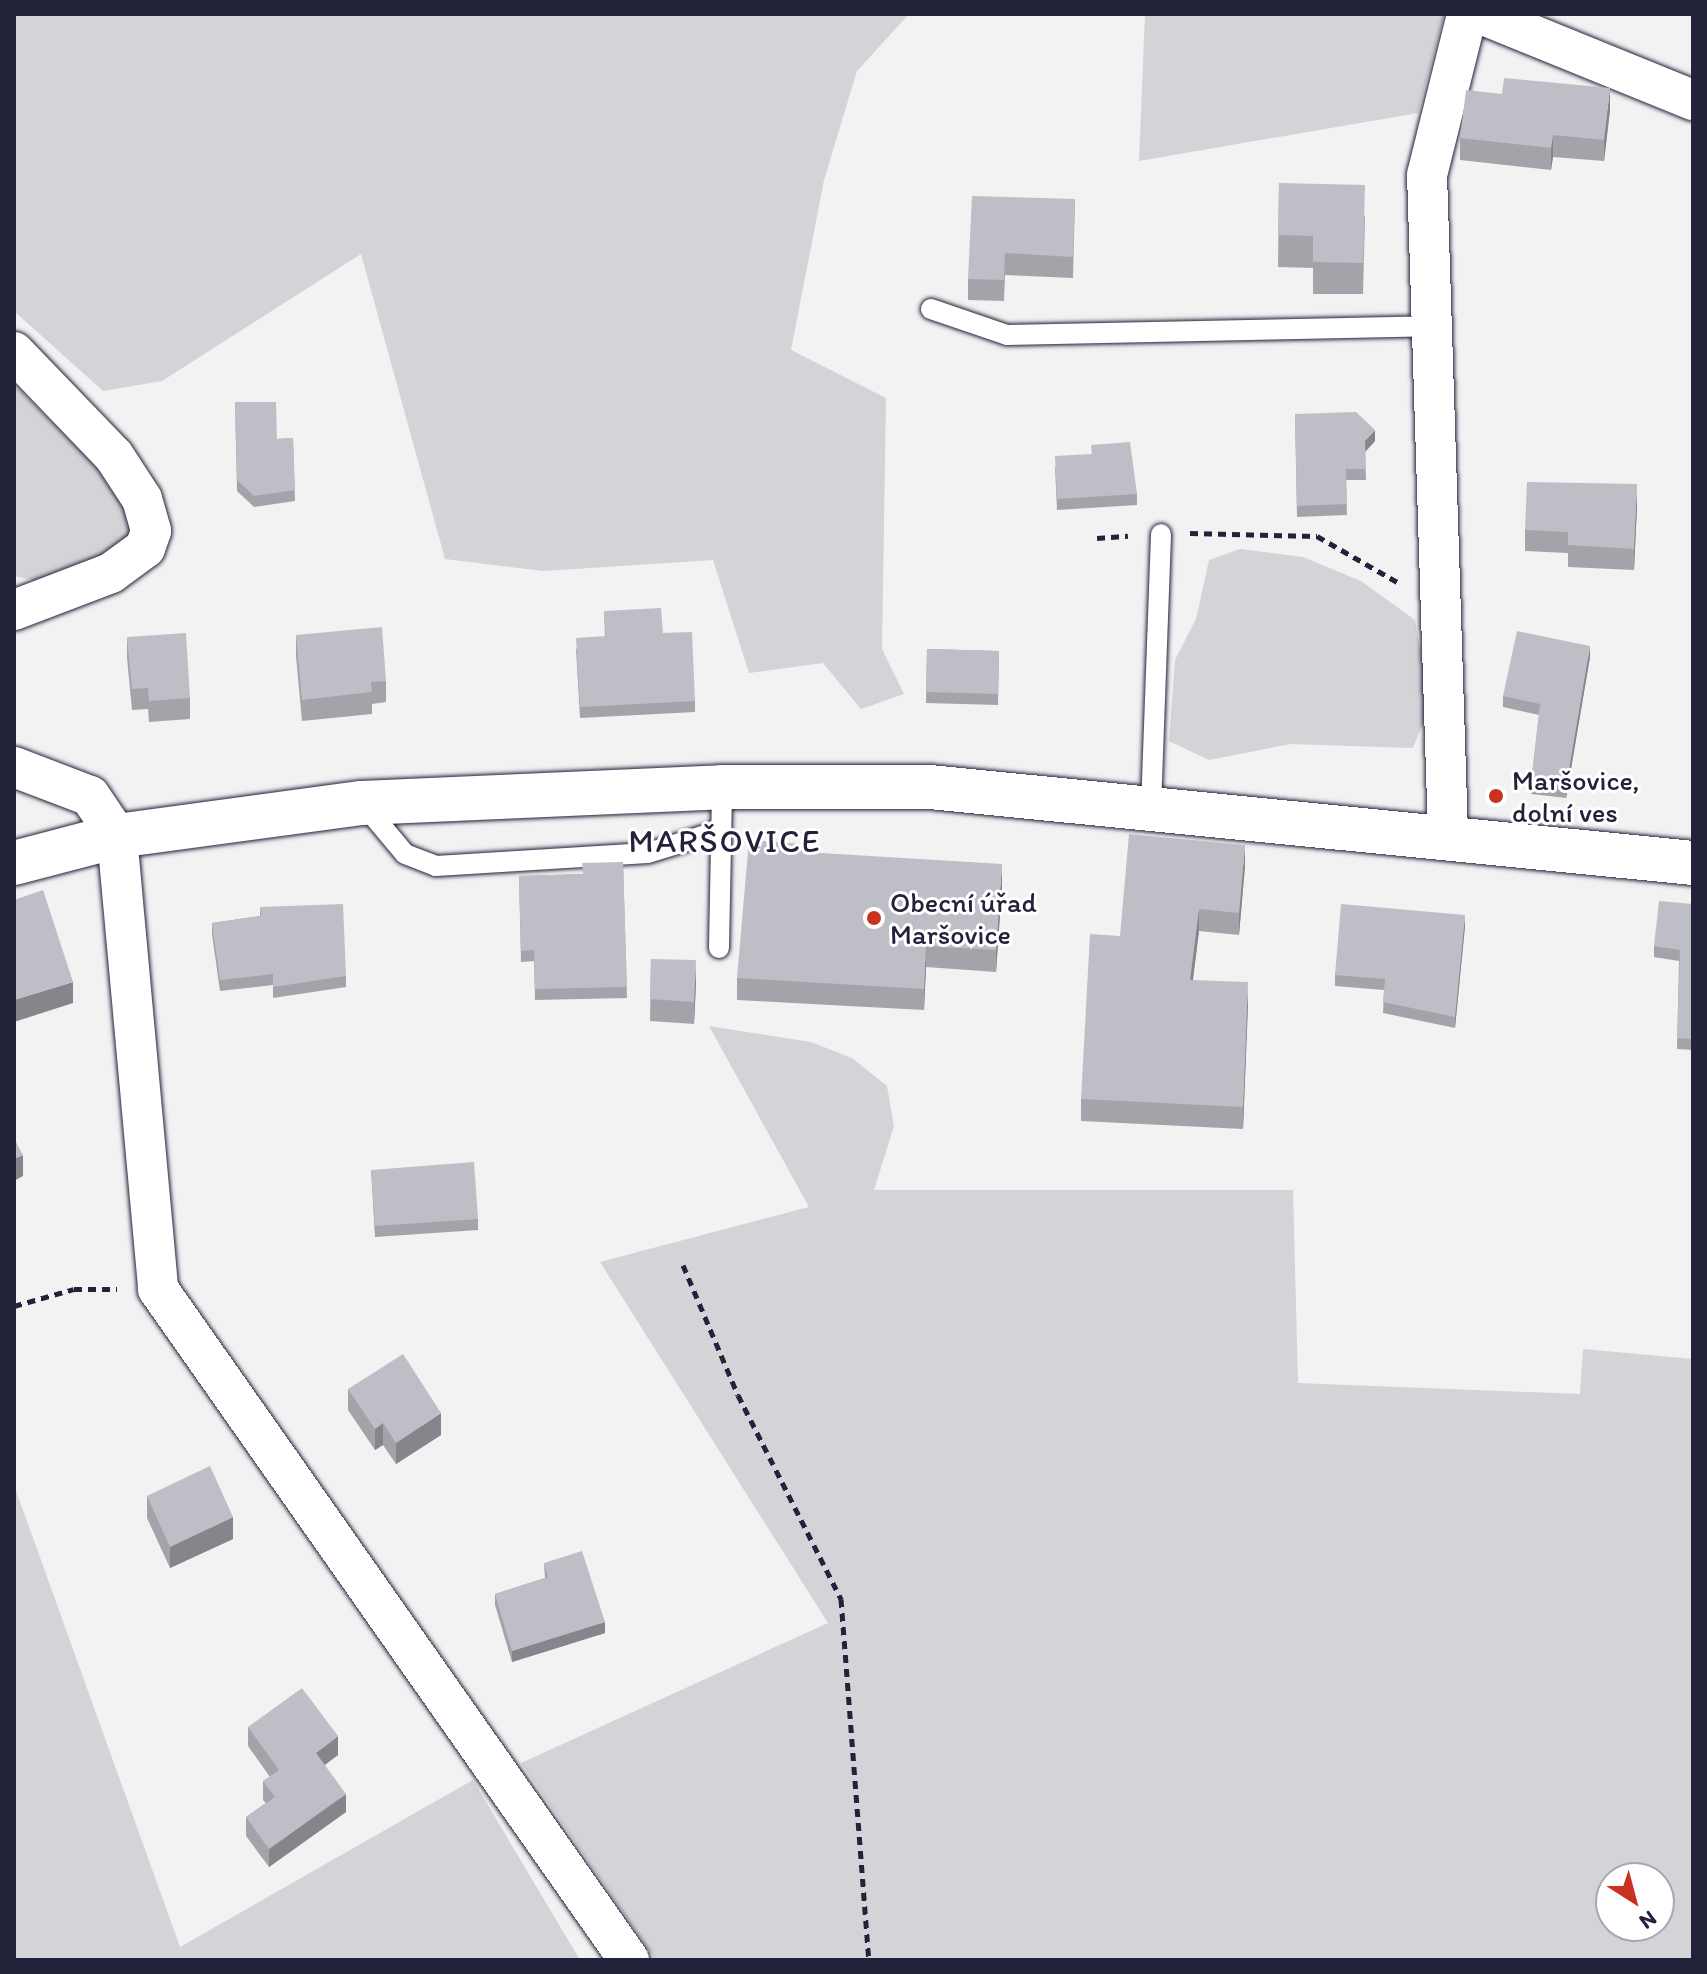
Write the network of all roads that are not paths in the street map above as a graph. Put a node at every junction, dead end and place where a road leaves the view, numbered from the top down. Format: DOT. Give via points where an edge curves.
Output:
graph roads {
  1 [pos="1467,14"];
  2 [pos="1481,14"];
  3 [pos="1693,100"];
  4 [pos="931,309"];
  5 [pos="1431,326"];
  6 [pos="14,352"];
  7 [pos="1161,534"];
  8 [pos="14,610"];
  9 [pos="14,767"];
  10 [pos="722,787"];
  11 [pos="362,803"];
  12 [pos="1151,808"];
  13 [pos="722,830"];
  14 [pos="1448,835"];
  15 [pos="117,836"];
  16 [pos="14,863"];
  17 [pos="1693,863"];
  18 [pos="719,948"];
  19 [pos="629,1960"];
  1 -- 5 [label="street" via="1427,175"];
  2 -- 3 [label="street"];
  4 -- 5 [label="lane" via="1007,335"];
  5 -- 14 [label="street"];
  6 -- 8 [label="street" via="114,456 142,499 151,531 145,548 111,573"];
  7 -- 12 [label="lane"];
  9 -- 15 [label="street" via="90,796"];
  10 -- 11 [label="main road"];
  10 -- 12 [label="main road" via="930,787"];
  10 -- 13 [label="lane"];
  11 -- 13 [label="lane" via="405,854 436,866 648,853"];
  11 -- 15 [label="main road"];
  12 -- 14 [label="main road"];
  13 -- 18 [label="lane"];
  14 -- 17 [label="main road"];
  15 -- 16 [label="main road"];
  15 -- 19 [label="street" via="158,1289"];
}
